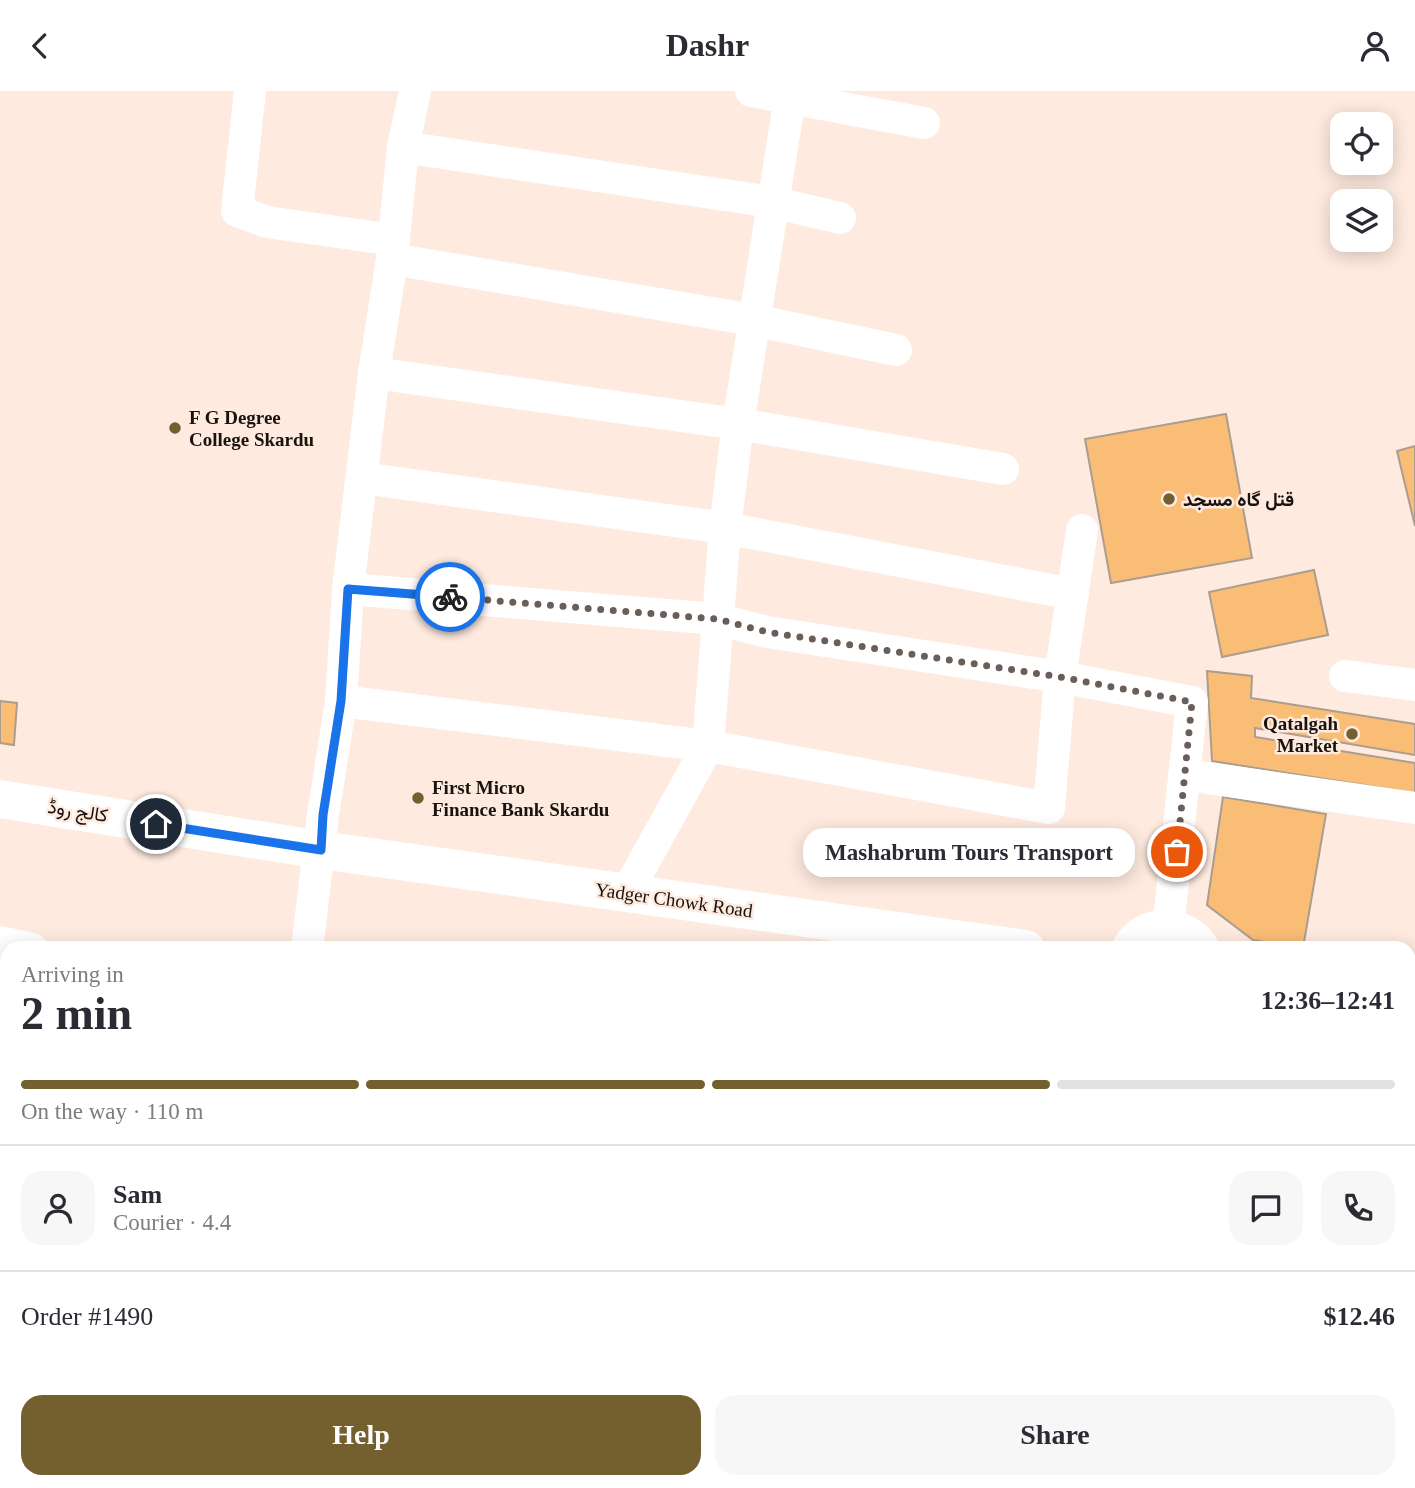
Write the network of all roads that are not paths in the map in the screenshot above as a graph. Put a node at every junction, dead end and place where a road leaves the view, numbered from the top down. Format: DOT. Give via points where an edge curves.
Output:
graph roads {
  1 [pos="250,91"];
  2 [pos="415,91"];
  3 [pos="751,91"];
  4 [pos="790,94"];
  5 [pos="924,124"];
  6 [pos="404,147"];
  7 [pos="772,202"];
  8 [pos="840,218"];
  9 [pos="393,250"];
  10 [pos="753,320"];
  11 [pos="896,350"];
  12 [pos="374,373"];
  13 [pos="737,424"];
  14 [pos="1003,468"];
  15 [pos="362,478"];
  16 [pos="725,528"];
  17 [pos="1082,530"];
  18 [pos="348,589"];
  19 [pos="1073,594"];
  20 [pos="717,619"];
  21 [pos="1345,675"];
  22 [pos="1060,677"];
  23 [pos="1415,685"];
  24 [pos="341,701"];
  25 [pos="708,746"];
  26 [pos="1186,775"];
  27 [pos="0,799"];
  28 [pos="1415,808"];
  29 [pos="321,850"];
  30 [pos="626,894"];
  31 [pos="1168,929"];
  32 [pos="308,941"];
  33 [pos="968,941"];
  34 [pos="1138,941"];
  35 [pos="1194,941"];
  1 -- 9 [label="street" via="237,211"];
  2 -- 6 [label="street"];
  3 -- 4 [label="street"];
  4 -- 5 [label="street"];
  4 -- 7 [label="street"];
  6 -- 7 [label="street"];
  6 -- 9 [label="street"];
  7 -- 8 [label="street"];
  7 -- 10 [label="street"];
  9 -- 10 [label="street"];
  9 -- 12 [label="street"];
  10 -- 11 [label="street"];
  10 -- 13 [label="street"];
  12 -- 13 [label="street"];
  12 -- 15 [label="street"];
  13 -- 14 [label="street"];
  13 -- 16 [label="street"];
  15 -- 16 [label="street"];
  15 -- 18 [label="street"];
  16 -- 19 [label="street"];
  16 -- 20 [label="street"];
  17 -- 19 [label="street"];
  18 -- 20 [label="street"];
  18 -- 24 [label="street"];
  19 -- 22 [label="street"];
  20 -- 22 [label="street" via="767,632"];
  20 -- 25 [label="street"];
  21 -- 23 [label="street"];
  22 -- 25 [label="street" via="1049,808"];
  22 -- 26 [label="street" via="1192,702"];
  24 -- 25 [label="street"];
  24 -- 29 [label="street"];
  25 -- 30 [label="street"];
  26 -- 28 [label="street"];
  26 -- 31 [label="street"];
  27 -- 29 [label="highway, کالج روڈ"];
  29 -- 30 [label="highway, Yadger Chowk Road"];
  29 -- 32 [label="street"];
  30 -- 33 [label="highway, Yadger Chowk Road"];
  31 -- 34 [label="highway" via="1146,933"];
  31 -- 35 [label="highway"];
}
